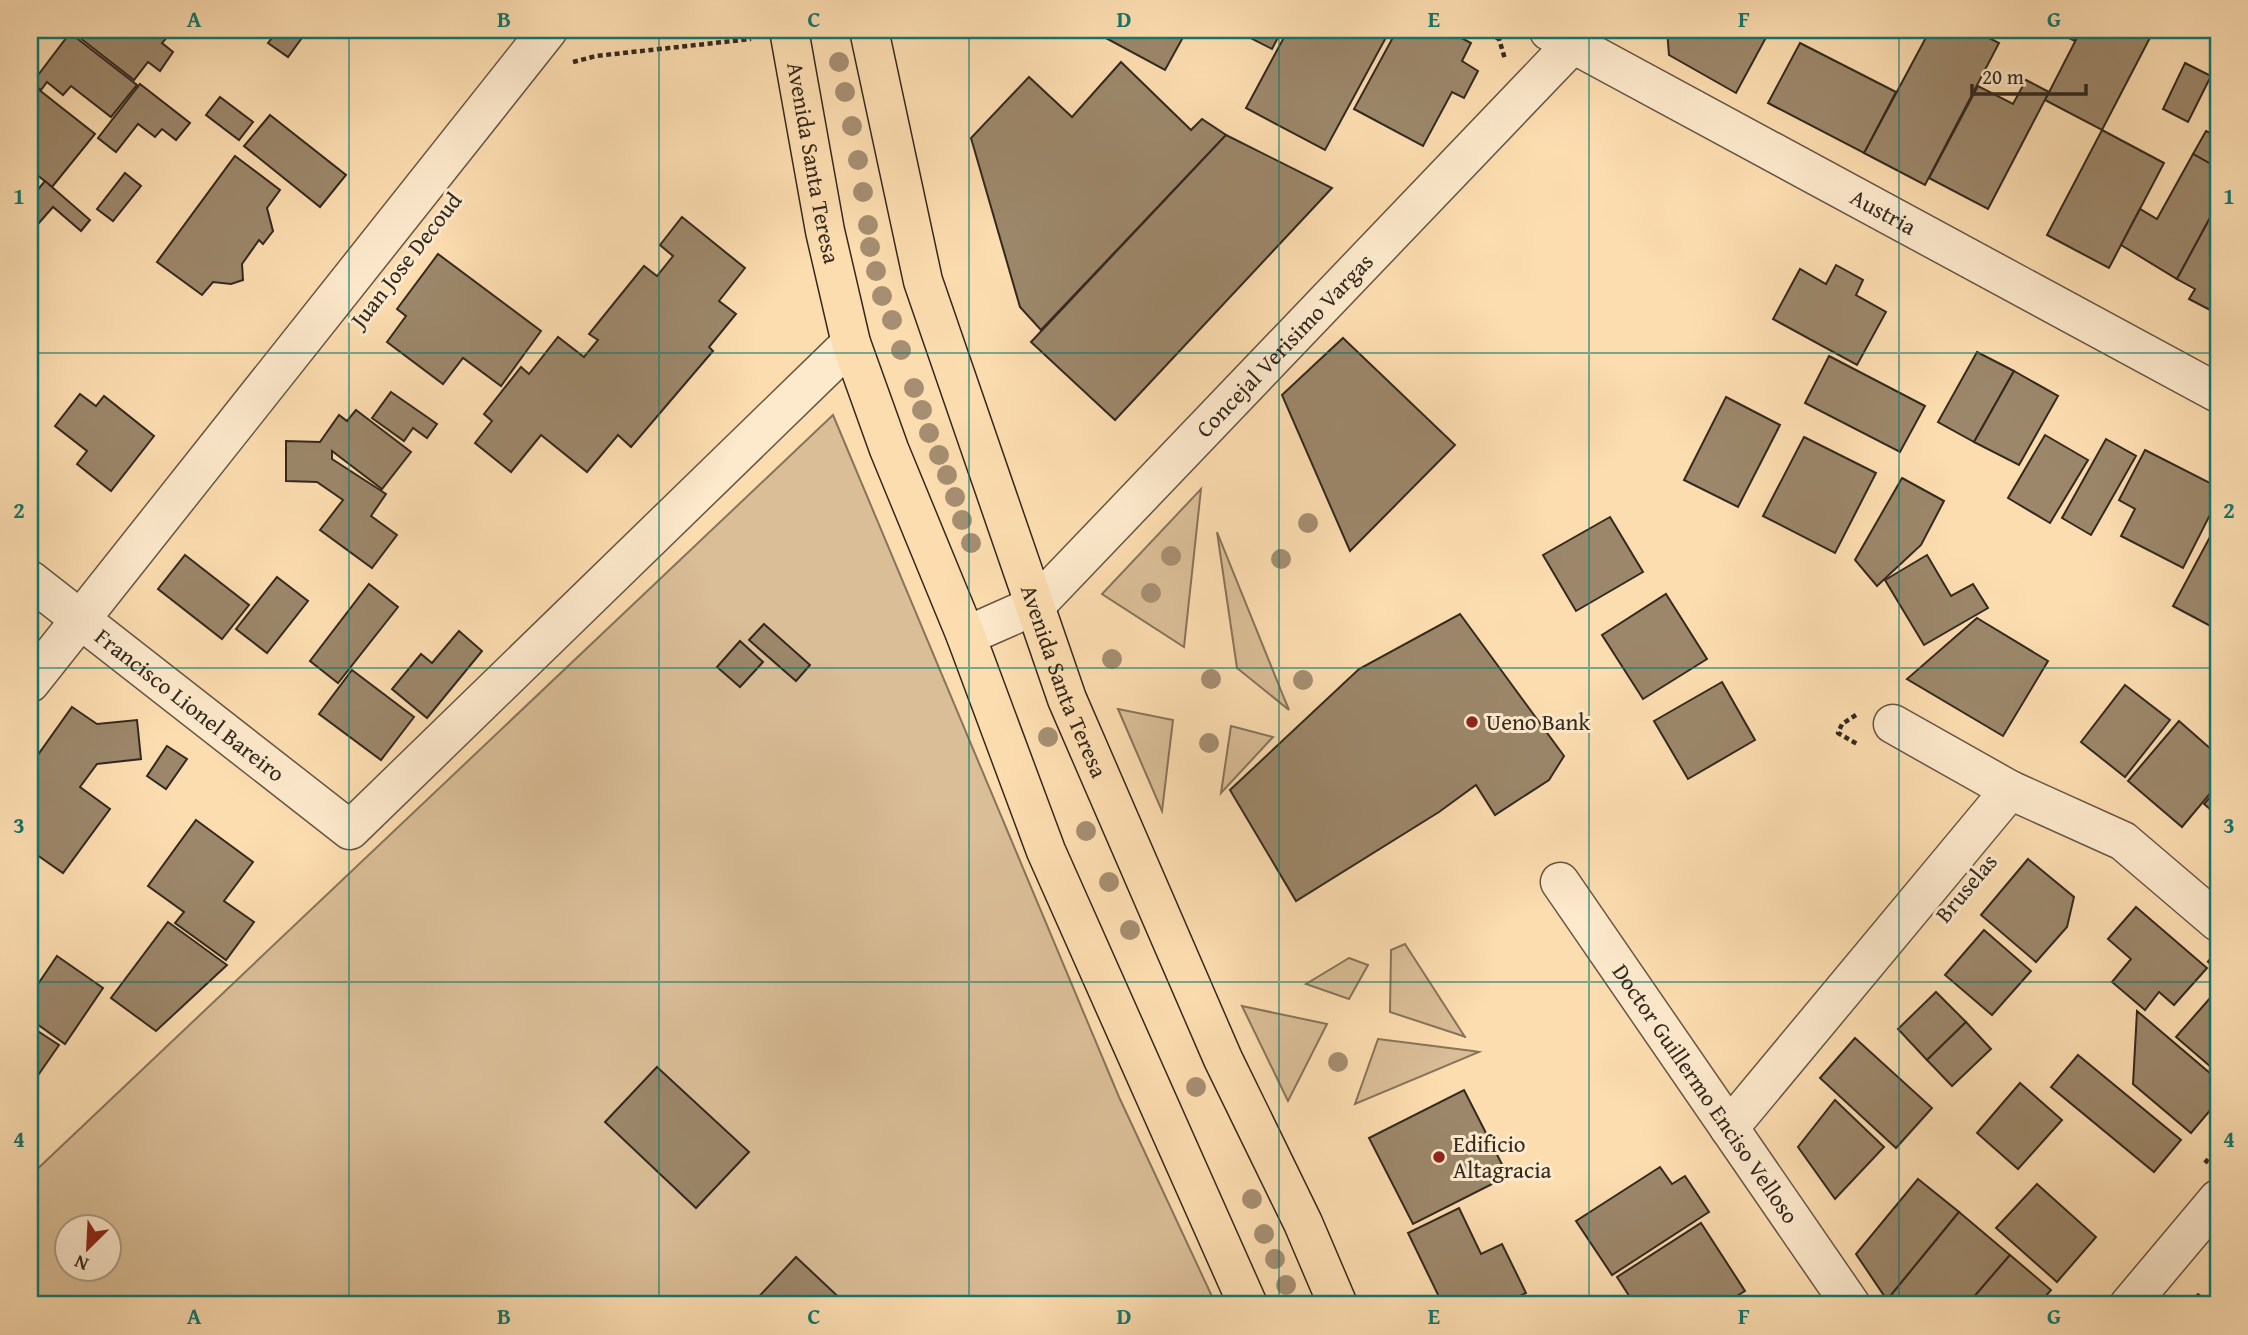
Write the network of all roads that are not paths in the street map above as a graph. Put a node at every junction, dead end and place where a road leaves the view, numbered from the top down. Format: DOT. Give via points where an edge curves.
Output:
graph roads {
  1 [pos="548,30"];
  2 [pos="789,30"];
  3 [pos="869,30"];
  4 [pos="1568,34"];
  5 [pos="852,343"];
  6 [pos="2218,393"];
  7 [pos="30,580"];
  8 [pos="1036,605"];
  9 [pos="81,620"];
  10 [pos="965,636"];
  11 [pos="30,683"];
  12 [pos="1893,724"];
  13 [pos="2011,790"];
  14 [pos="1560,882"];
  15 [pos="2208,937"];
  16 [pos="1729,1128"];
  17 [pos="2218,1199"];
  18 [pos="1248,1305"];
  19 [pos="1338,1305"];
  20 [pos="1851,1305"];
  21 [pos="2129,1305"];
  1 -- 9 [label="street, Juan Jose Decoud"];
  2 -- 5 [label="main road, Avenida Santa Teresa" via="825,231"];
  3 -- 8 [label="main road, Avenida Santa Teresa" via="923,281"];
  4 -- 6 [label="street, Austria"];
  4 -- 8 [label="street, Concejal Verisimo Vargas"];
  5 -- 9 [label="street, Francisco Lionel Bareiro" via="350,830"];
  5 -- 10 [label="main road, Avenida Santa Teresa" via="889,449"];
  7 -- 9 [label="street, Francisco Lionel Bareiro"];
  8 -- 10 [label="street, Concejal Verisimo Vargas"];
  8 -- 19 [label="main road, Avenida Santa Teresa" via="1067,699 1124,834"];
  9 -- 11 [label="street, Juan Jose Decoud"];
  10 -- 18 [label="main road, Avenida Santa Teresa" via="1046,850"];
  12 -- 13 [label="street"];
  13 -- 15 [label="street" via="2123,841"];
  13 -- 16 [label="street, Bruselas"];
  14 -- 16 [label="street, Doctor Guillermo Enciso Velloso"];
  16 -- 20 [label="street, Doctor Guillermo Enciso Velloso"];
  17 -- 21 [label="street"];
}
